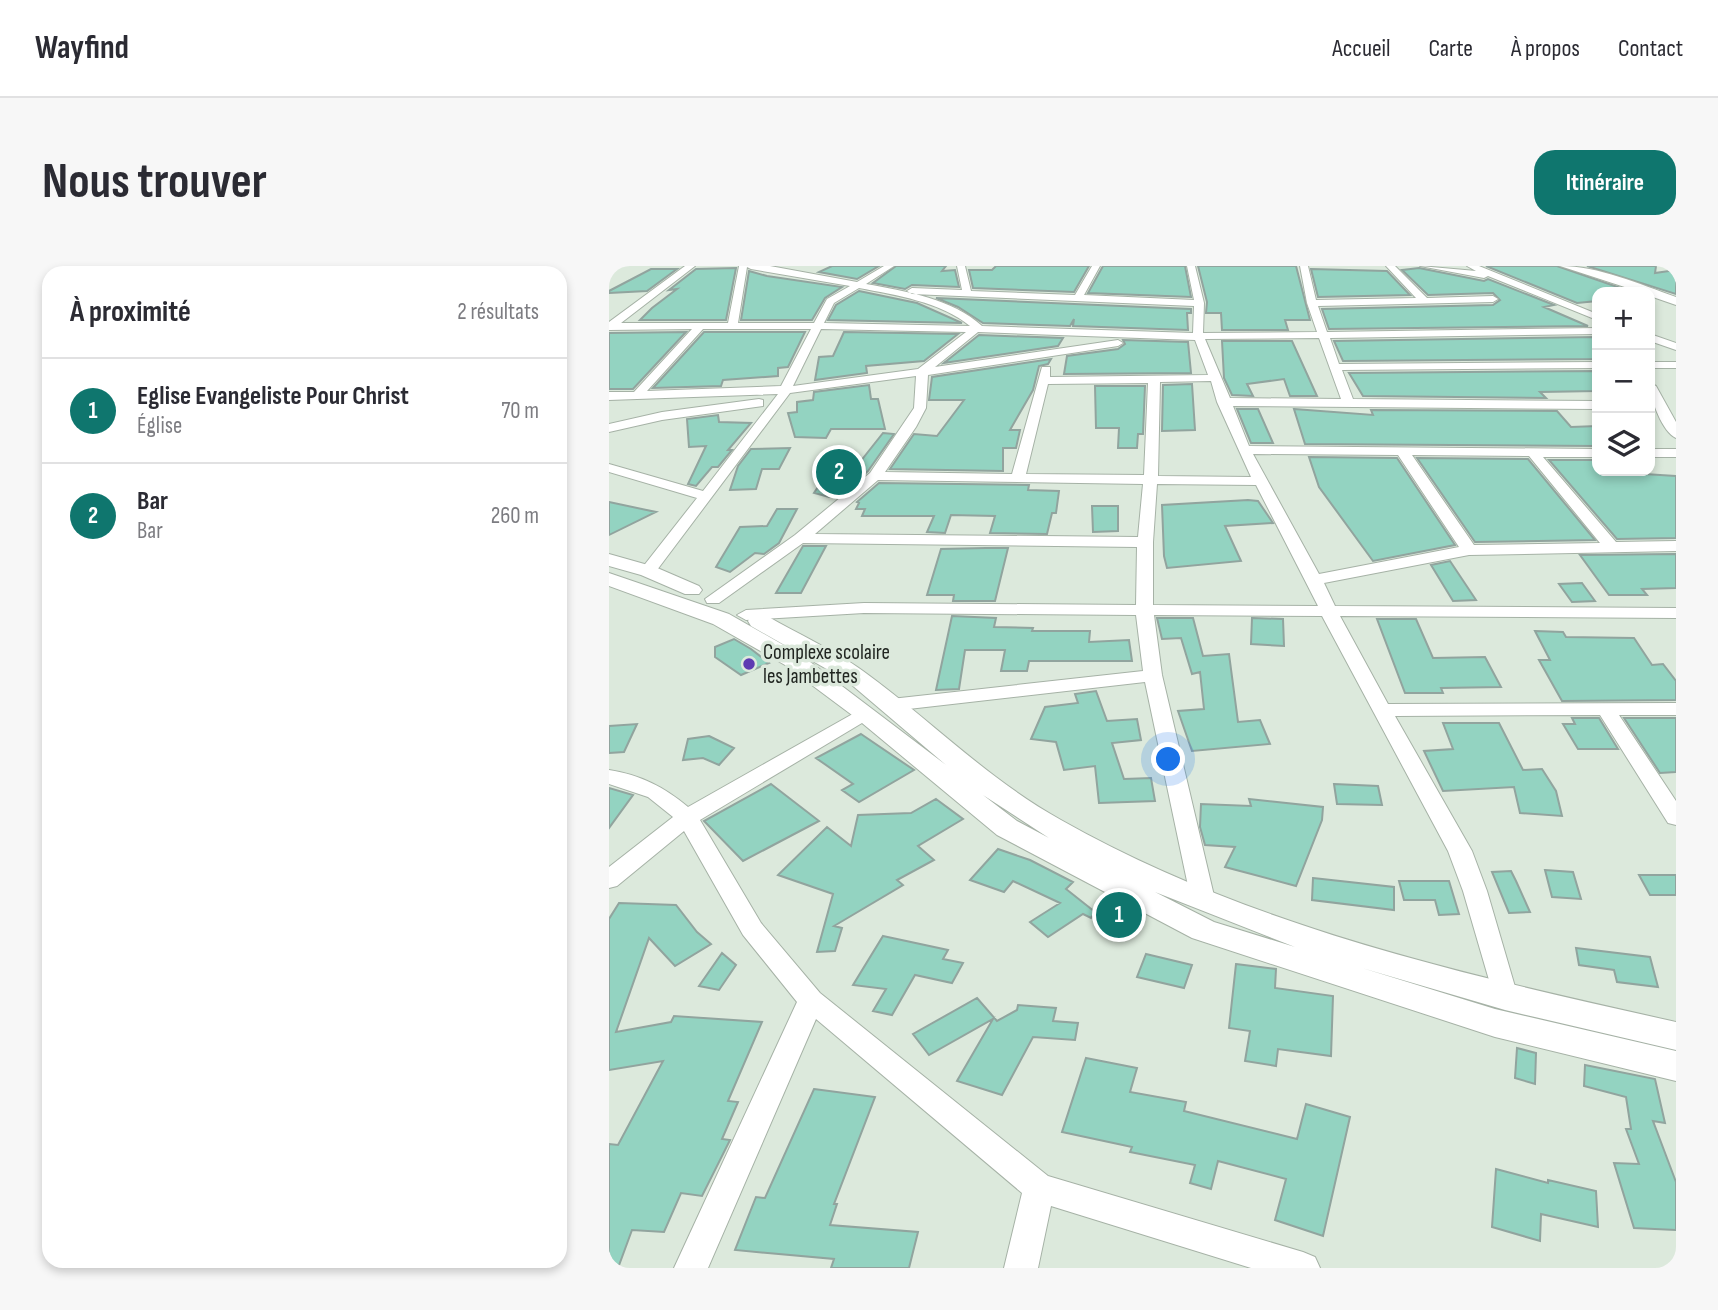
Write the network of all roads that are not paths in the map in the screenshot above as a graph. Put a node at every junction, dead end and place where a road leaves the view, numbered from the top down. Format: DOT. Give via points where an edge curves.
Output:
graph roads {
  1 [pos="691,266"];
  2 [pos="743,266"];
  3 [pos="751,266"];
  4 [pos="890,266"];
  5 [pos="961,266"];
  6 [pos="1096,266"];
  7 [pos="1191,266"];
  8 [pos="1304,266"];
  9 [pos="1390,266"];
  10 [pos="1424,266"];
  11 [pos="1471,266"];
  12 [pos="1565,266"];
  13 [pos="1494,276"];
  14 [pos="857,284"];
  15 [pos="885,290"];
  16 [pos="967,294"];
  17 [pos="1078,298"];
  18 [pos="1493,299"];
  19 [pos="1425,300"];
  20 [pos="1676,301"];
  21 [pos="1199,303"];
  22 [pos="1312,303"];
  23 [pos="1592,315"];
  24 [pos="700,326"];
  25 [pos="732,326"];
  26 [pos="817,326"];
  27 [pos="609,327"];
  28 [pos="1663,329"];
  29 [pos="977,330"];
  30 [pos="1655,330"];
  31 [pos="1592,331"];
  32 [pos="1322,333"];
  33 [pos="1198,334"];
  34 [pos="1152,337"];
  35 [pos="1655,339"];
  36 [pos="1676,347"];
  37 [pos="1050,354"];
  38 [pos="1592,365"];
  39 [pos="1655,365"];
  40 [pos="1676,365"];
  41 [pos="1337,368"];
  42 [pos="922,372"];
  43 [pos="1214,378"];
  44 [pos="1154,379"];
  45 [pos="1043,381"];
  46 [pos="637,395"];
  47 [pos="609,396"];
  48 [pos="783,396"];
  49 [pos="1223,402"];
  50 [pos="1348,403"];
  51 [pos="1592,405"];
  52 [pos="1655,405"];
  53 [pos="609,428"];
  54 [pos="1676,434"];
  55 [pos="1244,450"];
  56 [pos="1402,452"];
  57 [pos="1533,453"];
  58 [pos="1592,453"];
  59 [pos="1655,453"];
  60 [pos="1676,453"];
  61 [pos="609,468"];
  62 [pos="875,476"];
  63 [pos="1018,478"];
  64 [pos="1149,481"];
  65 [pos="1258,481"];
  66 [pos="705,496"];
  67 [pos="800,538"];
  68 [pos="1145,542"];
  69 [pos="1676,546"];
  70 [pos="1612,547"];
  71 [pos="1469,550"];
  72 [pos="609,560"];
  73 [pos="648,571"];
  74 [pos="609,579"];
  75 [pos="1314,580"];
  76 [pos="713,599"];
  77 [pos="1144,608"];
  78 [pos="1329,610"];
  79 [pos="1676,613"];
  80 [pos="746,615"];
  81 [pos="1153,675"];
  82 [pos="1605,708"];
  83 [pos="878,709"];
  84 [pos="1676,709"];
  85 [pos="1381,710"];
  86 [pos="609,777"];
  87 [pos="687,817"];
  88 [pos="1676,818"];
  89 [pos="609,880"];
  90 [pos="1203,901"];
  91 [pos="1505,997"];
  92 [pos="811,1000"];
  93 [pos="1676,1036"];
  94 [pos="1676,1066"];
  95 [pos="1039,1188"];
  96 [pos="691,1268"];
  97 [pos="1021,1268"];
  98 [pos="1303,1268"];
  1 -- 27 [label="street"];
  2 -- 25 [label="street"];
  3 -- 14 [label="street"];
  4 -- 14 [label="street"];
  5 -- 16 [label="street"];
  6 -- 17 [label="street"];
  7 -- 21 [label="street"];
  8 -- 22 [label="street"];
  9 -- 19 [label="street"];
  10 -- 13 [label="street"];
  11 -- 13 [label="street"];
  12 -- 20 [label="street"];
  13 -- 23 [label="street"];
  14 -- 15 [label="street"];
  14 -- 26 [label="street" via="830,301"];
  15 -- 16 [label="street"];
  15 -- 29 [label="street" via="966,317 976,323"];
  16 -- 17 [label="street"];
  17 -- 21 [label="street"];
  18 -- 19 [label="street"];
  19 -- 22 [label="street"];
  21 -- 33 [label="street"];
  22 -- 32 [label="street"];
  24 -- 25 [label="street"];
  24 -- 27 [label="street"];
  24 -- 46 [label="street"];
  25 -- 26 [label="street"];
  26 -- 29 [label="street"];
  26 -- 48 [label="street"];
  28 -- 30 [label="street"];
  29 -- 34 [label="street"];
  29 -- 42 [label="street"];
  31 -- 32 [label="street"];
  32 -- 33 [label="street"];
  32 -- 41 [label="street"];
  33 -- 34 [label="street"];
  33 -- 43 [label="street"];
  34 -- 37 [label="street"];
  35 -- 36 [label="street"];
  37 -- 42 [label="street"];
  37 -- 45 [label="street"];
  38 -- 41 [label="street"];
  39 -- 40 [label="street"];
  41 -- 50 [label="street"];
  42 -- 48 [label="street"];
  42 -- 62 [label="street" via="920,408"];
  43 -- 44 [label="street"];
  43 -- 49 [label="street"];
  44 -- 45 [label="street"];
  44 -- 64 [label="street"];
  45 -- 63 [label="street"];
  46 -- 47 [label="street"];
  46 -- 48 [label="street"];
  48 -- 53 [label="street"];
  48 -- 66 [label="street"];
  49 -- 50 [label="street"];
  49 -- 55 [label="street"];
  50 -- 51 [label="street"];
  52 -- 54 [label="street"];
  55 -- 56 [label="street"];
  55 -- 65 [label="street"];
  56 -- 57 [label="street"];
  56 -- 71 [label="street"];
  57 -- 58 [label="street"];
  57 -- 70 [label="street"];
  59 -- 60 [label="street"];
  61 -- 66 [label="street"];
  62 -- 63 [label="street"];
  62 -- 67 [label="street"];
  63 -- 64 [label="street"];
  64 -- 65 [label="street"];
  64 -- 68 [label="street"];
  65 -- 75 [label="street"];
  66 -- 73 [label="street"];
  67 -- 68 [label="street"];
  67 -- 76 [label="street"];
  68 -- 77 [label="street"];
  69 -- 70 [label="street"];
  70 -- 71 [label="street"];
  71 -- 75 [label="street"];
  72 -- 73 [label="street"];
  73 -- 76 [label="street"];
  74 -- 83 [label="street" via="721,619"];
  75 -- 78 [label="street"];
  76 -- 80 [label="street"];
  77 -- 78 [label="street"];
  77 -- 80 [label="street" via="864,608"];
  77 -- 81 [label="street"];
  78 -- 79 [label="street"];
  78 -- 85 [label="street"];
  80 -- 83 [label="street" via="854,675"];
  81 -- 83 [label="street"];
  81 -- 90 [label="street"];
  82 -- 84 [label="street"];
  82 -- 85 [label="street"];
  82 -- 88 [label="street"];
  83 -- 87 [label="street"];
  83 -- 90 [label="street" via="1048,825 1119,865"];
  83 -- 94 [label="street" via="1007,828 1203,930 1495,1023"];
  85 -- 91 [label="street" via="1460,851"];
  86 -- 87 [label="street" via="656,792"];
  87 -- 89 [label="street" via="642,848"];
  87 -- 92 [label="street" via="752,929"];
  90 -- 91 [label="street" via="1317,943"];
  91 -- 93 [label="street"];
  92 -- 95 [label="street"];
  92 -- 96 [label="street"];
  95 -- 97 [label="street"];
  95 -- 98 [label="street"];
}
